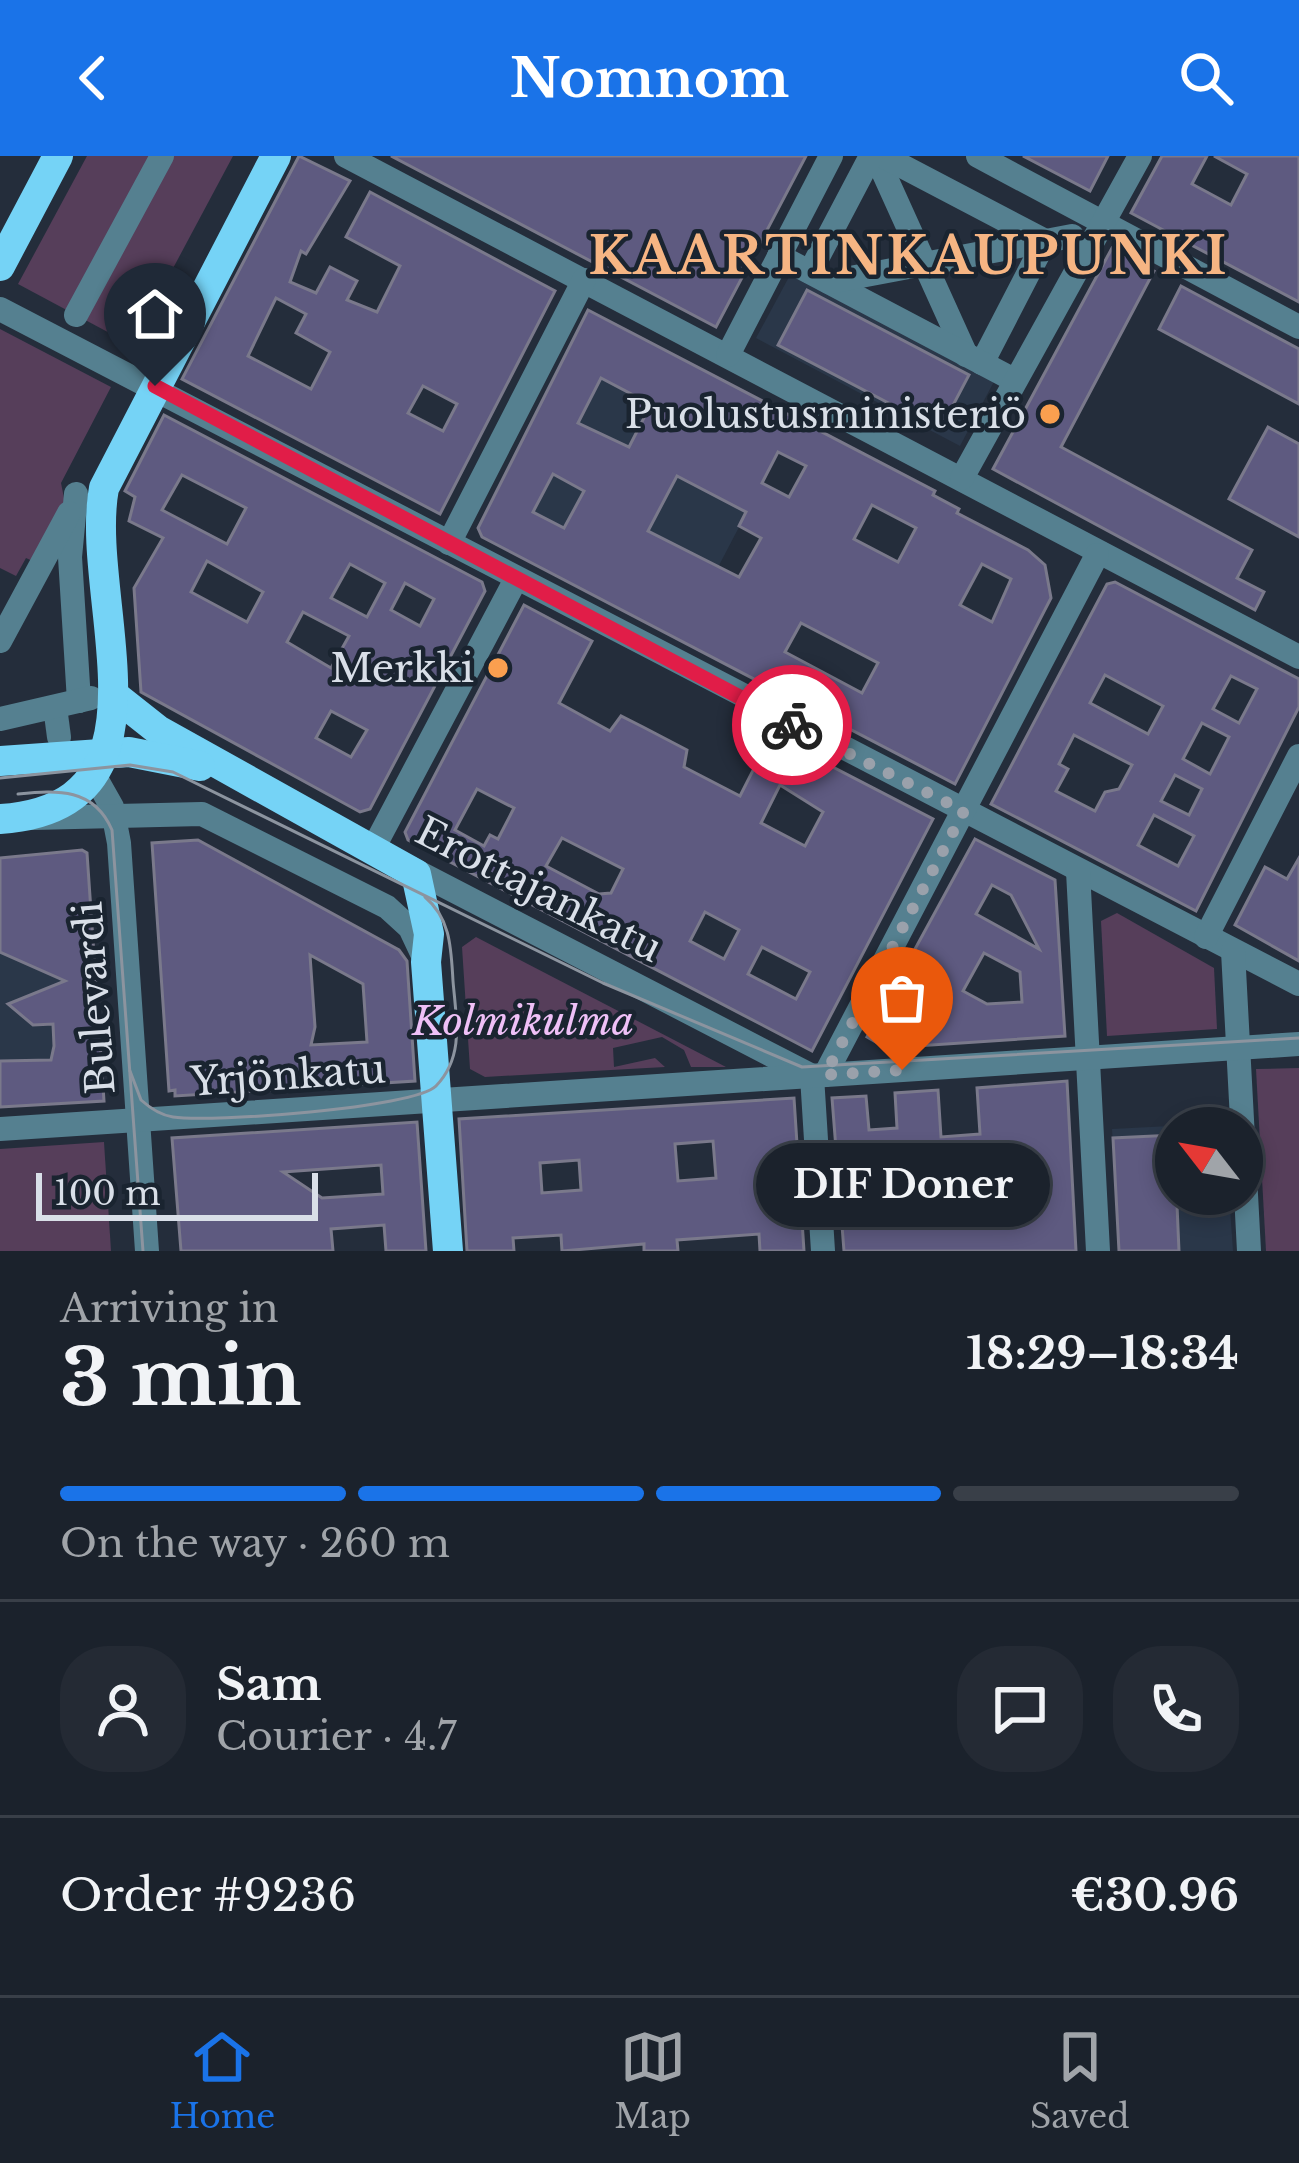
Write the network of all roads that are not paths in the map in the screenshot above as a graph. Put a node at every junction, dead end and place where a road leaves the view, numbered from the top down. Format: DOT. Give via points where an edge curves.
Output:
graph roads {
  1 [pos="58,156"];
  2 [pos="162,156"];
  3 [pos="276,156"];
  4 [pos="346,156"];
  5 [pos="831,156"];
  6 [pos="877,156"];
  7 [pos="978,156"];
  8 [pos="1140,156"];
  9 [pos="1103,222"];
  10 [pos="1072,236"];
  11 [pos="1045,242"];
  12 [pos="779,256"];
  13 [pos="925,264"];
  14 [pos="0,266"];
  15 [pos="820,277"];
  16 [pos="584,280"];
  17 [pos="0,309"];
  18 [pos="76,315"];
  19 [pos="1299,327"];
  20 [pos="728,355"];
  21 [pos="974,359"];
  22 [pos="1014,380"];
  23 [pos="155,386"];
  24 [pos="962,478"];
  25 [pos="449,543"];
  26 [pos="1097,555"];
  27 [pos="517,579"];
  28 [pos="0,641"];
  29 [pos="1299,656"];
  30 [pos="86,700"];
  31 [pos="0,719"];
  32 [pos="83,753"];
  33 [pos="1299,756"];
  34 [pos="0,760"];
  35 [pos="229,772"];
  36 [pos="964,811"];
  37 [pos="115,815"];
  38 [pos="12,818"];
  39 [pos="374,847"];
  40 [pos="410,868"];
  41 [pos="1078,871"];
  42 [pos="1206,937"];
  43 [pos="1234,951"];
  44 [pos="426,962"];
  45 [pos="1299,984"];
  46 [pos="1299,1044"];
  47 [pos="1237,1048"];
  48 [pos="1088,1058"];
  49 [pos="816,1096"];
  50 [pos="438,1101"];
  51 [pos="138,1120"];
  52 [pos="0,1129"];
  53 [pos="826,1198"];
  54 [pos="147,1251"];
  55 [pos="448,1251"];
  56 [pos="1098,1251"];
  57 [pos="1249,1251"];
  1 -- 14 [label="main road"];
  2 -- 18 [label="street"];
  3 -- 23 [label="main road"];
  4 -- 16 [label="street"];
  5 -- 12 [label="street"];
  6 -- 11 [label="street"];
  6 -- 13 [label="street"];
  6 -- 15 [label="street"];
  7 -- 9 [label="street"];
  8 -- 9 [label="street"];
  9 -- 19 [label="street"];
  9 -- 22 [label="street"];
  10 -- 11 [label="street"];
  11 -- 13 [label="street"];
  11 -- 21 [label="street"];
  12 -- 15 [label="street"];
  12 -- 20 [label="street"];
  13 -- 15 [label="street"];
  13 -- 21 [label="street"];
  15 -- 21 [label="street"];
  16 -- 20 [label="street"];
  16 -- 25 [label="street"];
  17 -- 23 [label="street"];
  20 -- 24 [label="street"];
  21 -- 22 [label="street"];
  22 -- 24 [label="street"];
  23 -- 25 [label="street"];
  23 -- 30 [label="main road" via="102,496"];
  24 -- 26 [label="street"];
  25 -- 27 [label="street"];
  26 -- 29 [label="street"];
  26 -- 36 [label="street"];
  27 -- 36 [label="street"];
  27 -- 39 [label="street"];
  28 -- 30 [label="street, Bulevardi" via="76,497 70,557"];
  30 -- 31 [label="street"];
  30 -- 32 [label="street, Bulevardi"];
  30 -- 32 [label="main road" via="115,722"];
  30 -- 35 [label="main road, Erottajankatu"];
  32 -- 34 [label="main road, Erottajankatu"];
  32 -- 35 [label="main road, Erottajankatu" via="156,754"];
  32 -- 37 [label="street, Bulevardi"];
  32 -- 38 [label="main road" via="73,800"];
  33 -- 42 [label="street"];
  35 -- 39 [label="main road, Erottajankatu"];
  36 -- 41 [label="street"];
  36 -- 49 [label="street"];
  37 -- 38 [label="street"];
  37 -- 44 [label="street" via="216,818 387,908 410,928"];
  37 -- 51 [label="street, Bulevardi"];
  39 -- 40 [label="main road, Erottajankatu"];
  40 -- 44 [label="main road" via="429,934"];
  40 -- 49 [label="street, Erottajankatu"];
  41 -- 42 [label="street"];
  41 -- 48 [label="street"];
  42 -- 43 [label="street"];
  43 -- 45 [label="street"];
  43 -- 47 [label="street"];
  44 -- 50 [label="main road"];
  46 -- 47 [label="street, Yrjönkatu"];
  47 -- 48 [label="street, Yrjönkatu"];
  47 -- 57 [label="street"];
  48 -- 49 [label="street, Yrjönkatu"];
  48 -- 56 [label="street"];
  49 -- 50 [label="street, Yrjönkatu"];
  49 -- 53 [label="street"];
  50 -- 51 [label="street, Yrjönkatu"];
  50 -- 55 [label="main road"];
  51 -- 52 [label="street, Yrjönkatu"];
  51 -- 54 [label="street, Bulevardi"];
}
